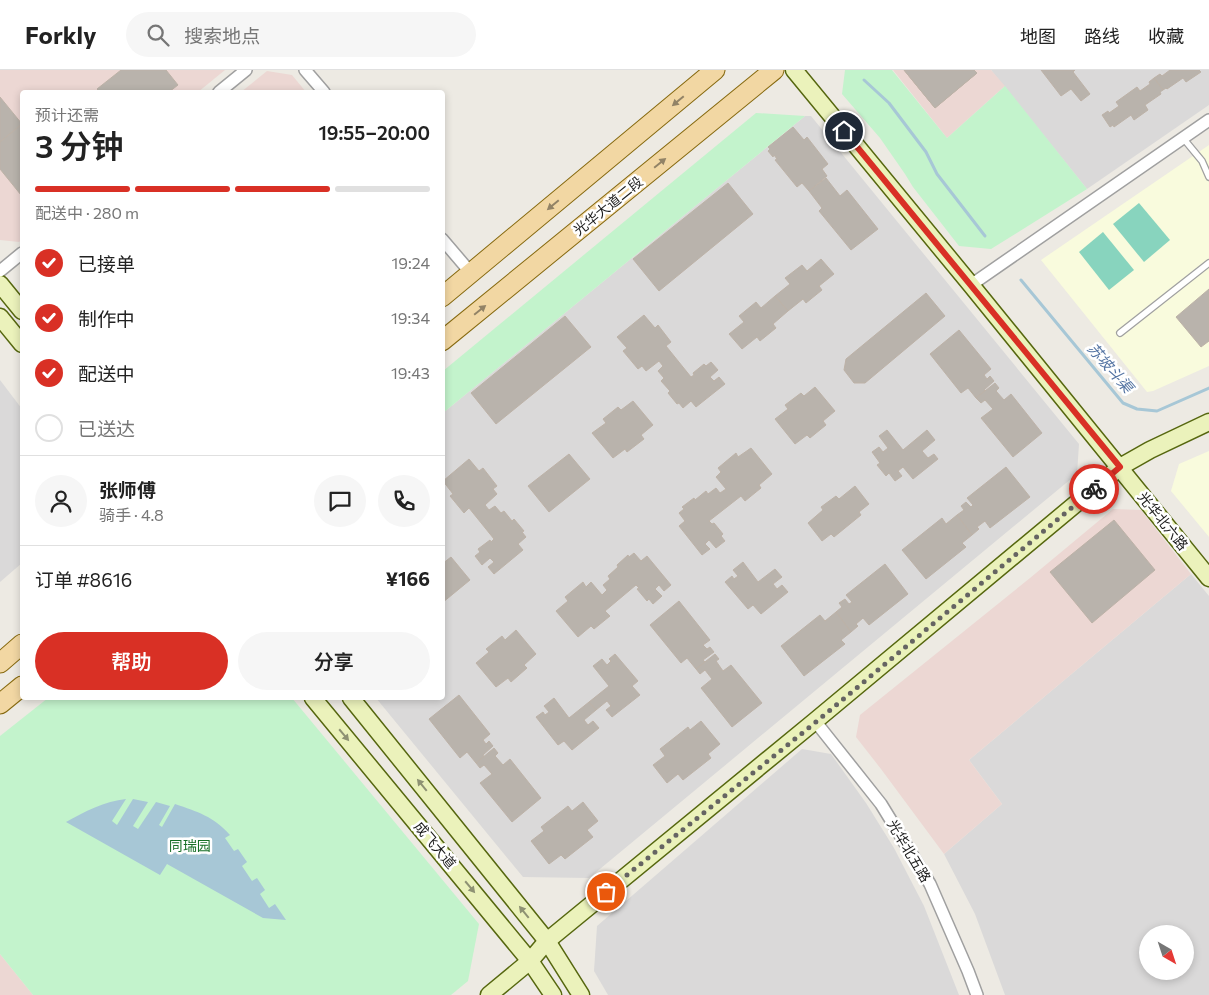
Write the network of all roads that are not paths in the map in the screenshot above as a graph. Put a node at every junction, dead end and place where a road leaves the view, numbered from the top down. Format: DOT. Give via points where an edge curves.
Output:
graph roads {
  1 [pos="246,70"];
  2 [pos="305,70"];
  3 [pos="715,70"];
  4 [pos="774,70"];
  5 [pos="794,70"];
  6 [pos="221,90"];
  7 [pos="322,90"];
  8 [pos="1209,120"];
  9 [pos="1183,138"];
  10 [pos="1209,177"];
  11 [pos="445,243"];
  12 [pos="20,255"];
  13 [pos="1209,263"];
  14 [pos="0,271"];
  15 [pos="471,273"];
  16 [pos="0,284"];
  17 [pos="971,285"];
  18 [pos="445,295"];
  19 [pos="20,309"];
  20 [pos="0,316"];
  21 [pos="1120,333"];
  22 [pos="445,339"];
  23 [pos="20,341"];
  24 [pos="1209,422"];
  25 [pos="1120,467"];
  26 [pos="1209,578"];
  27 [pos="20,646"];
  28 [pos="0,663"];
  29 [pos="20,688"];
  30 [pos="315,700"];
  31 [pos="353,700"];
  32 [pos="0,704"];
  33 [pos="816,722"];
  34 [pos="547,941"];
  35 [pos="530,961"];
  36 [pos="489,995"];
  37 [pos="552,995"];
  38 [pos="581,995"];
  39 [pos="977,995"];
  1 -- 6 [label="street"];
  2 -- 7 [label="street"];
  3 -- 15 [label="main road, one-way"];
  22 -- 4 [label="main road, 光华大道二段, one-way"];
  5 -- 17 [label="street, 光华北六路"];
  8 -- 9 [label="street"];
  9 -- 10 [label="lane" via="1202,161"];
  9 -- 17 [label="street"];
  11 -- 15 [label="street"];
  12 -- 14 [label="street"];
  13 -- 21 [label="lane"];
  15 -- 18 [label="main road"];
  16 -- 19 [label="street"];
  17 -- 25 [label="street, 光华北六路"];
  20 -- 23 [label="street"];
  24 -- 25 [label="street"];
  25 -- 26 [label="street, 光华北六路"];
  25 -- 33 [label="street"];
  27 -- 28 [label="main road"];
  29 -- 32 [label="main road"];
  30 -- 35 [label="street, 成飞大道, one-way"];
  34 -- 31 [label="street, 成飞大道, one-way"];
  33 -- 34 [label="street"];
  33 -- 39 [label="street, 光华北五路" via="881,804 930,884"];
  34 -- 35 [label="street"];
  34 -- 38 [label="street, 成飞大道"];
  35 -- 36 [label="street"];
  35 -- 37 [label="street, 成飞大道"];
}
